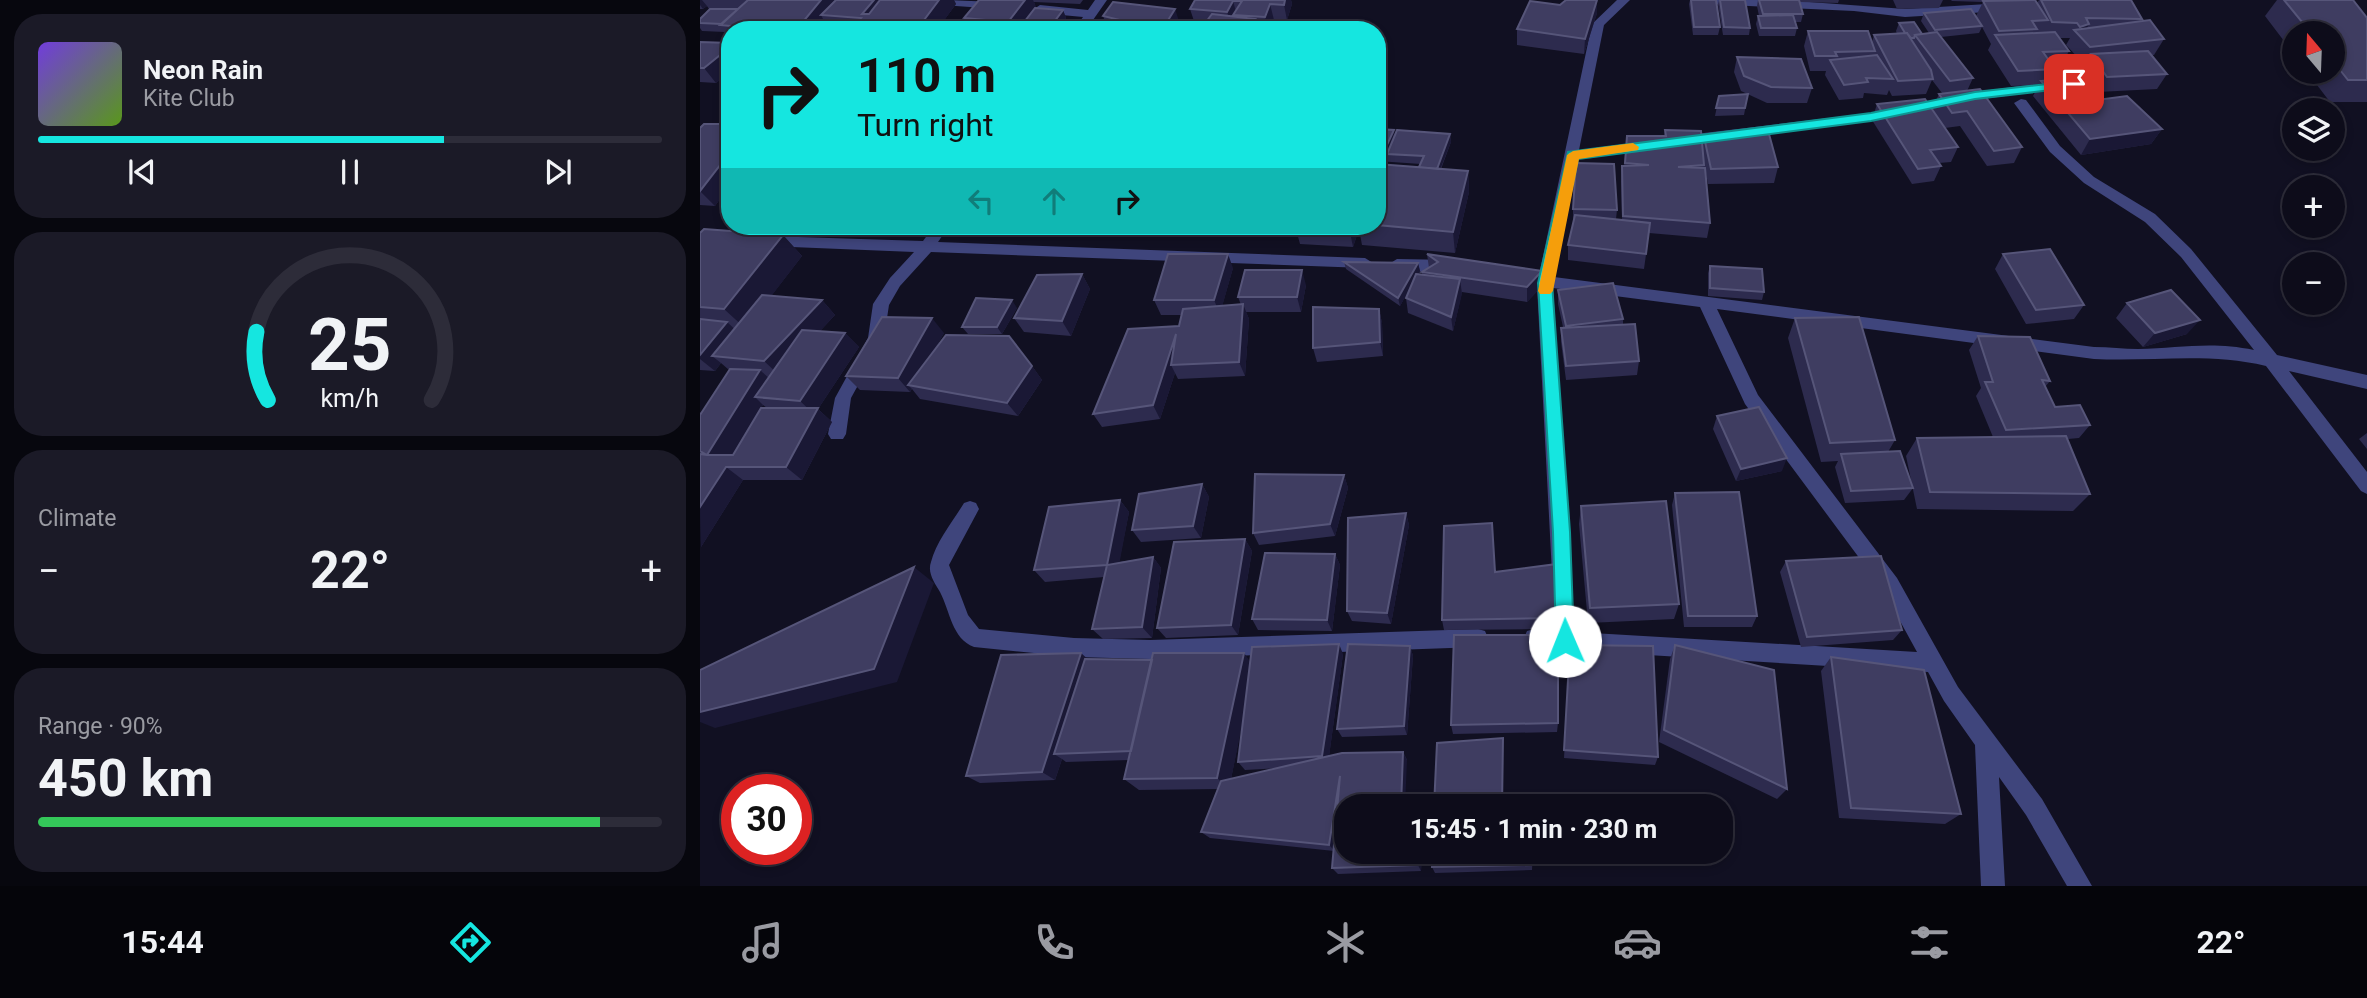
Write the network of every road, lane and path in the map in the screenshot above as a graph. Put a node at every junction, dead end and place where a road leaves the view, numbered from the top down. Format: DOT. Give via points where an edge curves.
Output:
graph roads {
  1 [pos="928,0"];
  2 [pos="1101,0"];
  3 [pos="1624,0"];
  4 [pos="1707,0"];
  5 [pos="1010,6"];
  6 [pos="2009,6"];
  7 [pos="1024,8"];
  8 [pos="1905,13"];
  9 [pos="1091,14"];
  10 [pos="1086,21"];
  11 [pos="1919,28"];
  12 [pos="2068,59"];
  13 [pos="1965,83"];
  14 [pos="1975,96"];
  15 [pos="2021,103"];
  16 [pos="1573,155"];
  17 [pos="935,235"];
  18 [pos="753,240"];
  19 [pos="926,248"];
  20 [pos="1467,268"];
  21 [pos="1506,275"];
  22 [pos="1545,283"];
  23 [pos="1706,303"];
  24 [pos="2271,360"];
  25 [pos="2367,382"];
  26 [pos="837,434"];
  27 [pos="2367,486"];
  28 [pos="970,509"];
  29 [pos="1565,641"];
  30 [pos="1934,663"];
  31 [pos="1986,742"];
  32 [pos="1993,886"];
  33 [pos="2080,886"];
  1 -- 5 [label="street"];
  2 -- 9 [label="street"];
  3 -- 16 [label="street" via="1598,24"];
  4 -- 8 [label="street"];
  6 -- 8 [label="street"];
  7 -- 9 [label="street"];
  8 -- 11 [label="street"];
  9 -- 10 [label="street"];
  12 -- 14 [label="street" via="2084,82"];
  13 -- 14 [label="street"];
  14 -- 16 [label="street" via="1871,117"];
  15 -- 24 [label="street" via="2063,157 2088,180 2150,218 2186,253"];
  16 -- 22 [label="street"];
  17 -- 19 [label="street"];
  18 -- 19 [label="street"];
  19 -- 20 [label="street"];
  19 -- 26 [label="street" via="881,304 876,338 843,398"];
  21 -- 22 [label="street"];
  22 -- 23 [label="street"];
  22 -- 29 [label="street"];
  23 -- 24 [label="street" via="2094,353 2190,350"];
  23 -- 30 [label="street" via="1751,399 1890,584"];
  24 -- 25 [label="street"];
  24 -- 27 [label="street"];
  28 -- 29 [label="street" via="939,564 960,620 974,638 1174,650 1317,642"];
  29 -- 30 [label="street"];
  30 -- 31 [label="street"];
  31 -- 32 [label="street"];
  31 -- 33 [label="street" via="2034,807"];
}
